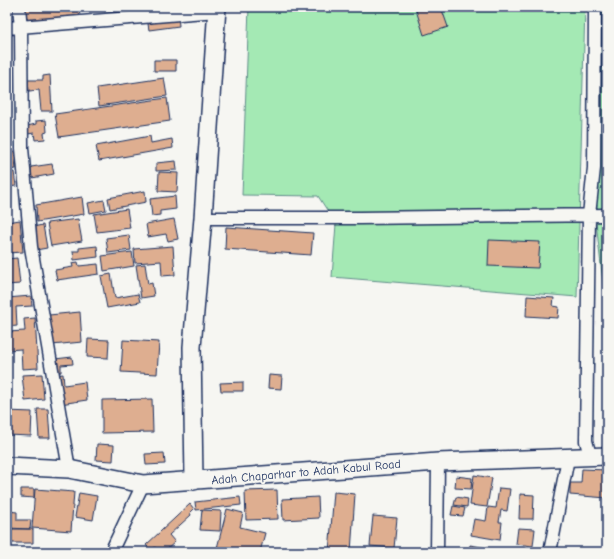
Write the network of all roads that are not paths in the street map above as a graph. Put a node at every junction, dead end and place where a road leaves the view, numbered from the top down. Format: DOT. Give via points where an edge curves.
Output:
graph roads {
  1 [pos="19,7"];
  2 [pos="594,7"];
  3 [pos="217,9"];
  4 [pos="7,28"];
  5 [pos="21,28"];
  6 [pos="589,215"];
  7 [pos="607,215"];
  8 [pos="203,218"];
  9 [pos="590,455"];
  10 [pos="607,456"];
  11 [pos="568,458"];
  12 [pos="438,462"];
  13 [pos="7,466"];
  14 [pos="69,469"];
  15 [pos="194,481"];
  16 [pos="143,484"];
  17 [pos="111,552"];
  18 [pos="437,552"];
  19 [pos="550,552"];
  1 -- 5 [label="street"];
  2 -- 6 [label="street" via="594,168"];
  3 -- 5 [label="street"];
  3 -- 8 [label="main road"];
  4 -- 5 [label="street"];
  5 -- 14 [label="street" via="22,148 31,247"];
  6 -- 7 [label="street"];
  6 -- 8 [label="street"];
  6 -- 9 [label="street" via="586,441"];
  8 -- 15 [label="main road" via="192,346"];
  9 -- 10 [label="main road, Adah Chaparhar to Adah Kabul Road"];
  9 -- 11 [label="main road, Adah Chaparhar to Adah Kabul Road"];
  11 -- 12 [label="main road, Adah Chaparhar to Adah Kabul Road"];
  11 -- 19 [label="street"];
  12 -- 15 [label="main road, Adah Chaparhar to Adah Kabul Road"];
  12 -- 18 [label="street"];
  13 -- 14 [label="main road, Adah Chaparhar to Adah Kabul Road"];
  14 -- 16 [label="main road, Adah Chaparhar to Adah Kabul Road"];
  15 -- 16 [label="main road, Adah Chaparhar to Adah Kabul Road"];
  16 -- 17 [label="street"];
}
